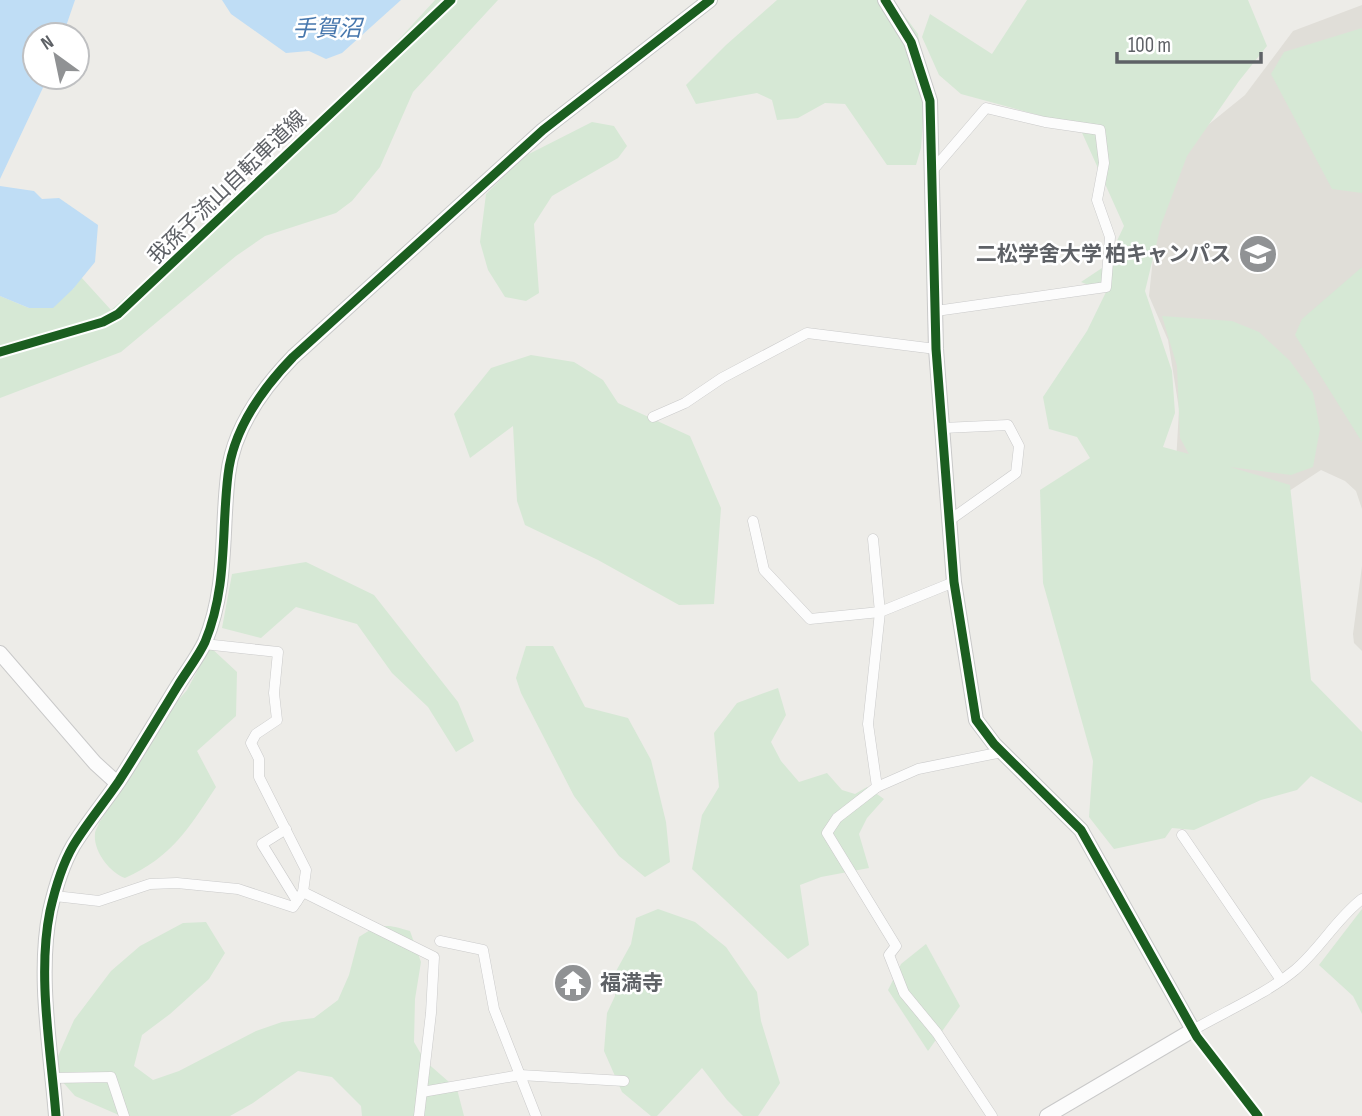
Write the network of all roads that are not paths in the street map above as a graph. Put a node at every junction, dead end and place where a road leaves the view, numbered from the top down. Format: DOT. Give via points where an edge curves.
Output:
graph roads {
  1 [pos="710,0"];
  2 [pos="885,0"];
  3 [pos="932,172"];
  4 [pos="936,311"];
  5 [pos="936,349"];
  6 [pos="653,417"];
  7 [pos="943,428"];
  8 [pos="950,520"];
  9 [pos="753,521"];
  10 [pos="873,539"];
  11 [pos="954,582"];
  12 [pos="880,612"];
  13 [pos="204,644"];
  14 [pos="0,653"];
  15 [pos="1002,752"];
  16 [pos="117,783"];
  17 [pos="877,788"];
  18 [pos="286,830"];
  19 [pos="1182,835"];
  20 [pos="55,896"];
  21 [pos="300,897"];
  22 [pos="1362,899"];
  23 [pos="440,941"];
  24 [pos="1281,980"];
  25 [pos="1193,1030"];
  26 [pos="520,1075"];
  27 [pos="53,1078"];
  28 [pos="624,1081"];
  29 [pos="422,1092"];
  30 [pos="56,1116"];
  31 [pos="124,1116"];
  32 [pos="419,1116"];
  33 [pos="536,1116"];
  34 [pos="992,1116"];
  35 [pos="1047,1116"];
  36 [pos="1258,1116"];
  1 -- 13 [label="street" via="543,130 293,357 266,387 246,420 228,472 223,575"];
  2 -- 3 [label="street" via="912,42 930,101"];
  3 -- 4 [label="street"];
  3 -- 4 [label="street" via="986,108 1100,130 1104,163 1097,200 1110,237 1106,287"];
  4 -- 5 [label="street"];
  5 -- 6 [label="street" via="807,333"];
  5 -- 7 [label="street"];
  7 -- 8 [label="street"];
  7 -- 8 [label="street" via="1009,425 1019,446 1016,473"];
  8 -- 11 [label="street"];
  9 -- 12 [label="street" via="764,570 810,618"];
  10 -- 12 [label="street"];
  11 -- 12 [label="street"];
  11 -- 15 [label="street" via="976,720"];
  12 -- 17 [label="street" via="867,724"];
  13 -- 16 [label="street"];
  13 -- 18 [label="street" via="278,652 277,720 251,743 259,759 259,777"];
  14 -- 16 [label="street"];
  15 -- 17 [label="street" via="918,769"];
  15 -- 25 [label="street" via="1081,830"];
  16 -- 20 [label="street" via="73,847"];
  17 -- 34 [label="street" via="836,818 827,834 896,946 889,955 904,993 937,1033"];
  18 -- 21 [label="street" via="306,870"];
  18 -- 21 [label="street" via="262,844"];
  19 -- 24 [label="street"];
  20 -- 21 [label="street" via="99,901 150,884 177,883 238,889 293,907"];
  20 -- 27 [label="street" via="46,934"];
  21 -- 29 [label="street" via="434,957"];
  22 -- 24 [label="street"];
  23 -- 26 [label="street" via="483,950 494,1009"];
  24 -- 25 [label="street"];
  25 -- 35 [label="street"];
  25 -- 36 [label="street"];
  26 -- 28 [label="street"];
  26 -- 29 [label="street"];
  26 -- 33 [label="street"];
  27 -- 30 [label="street"];
  27 -- 31 [label="street" via="111,1077"];
  29 -- 32 [label="street"];
}
